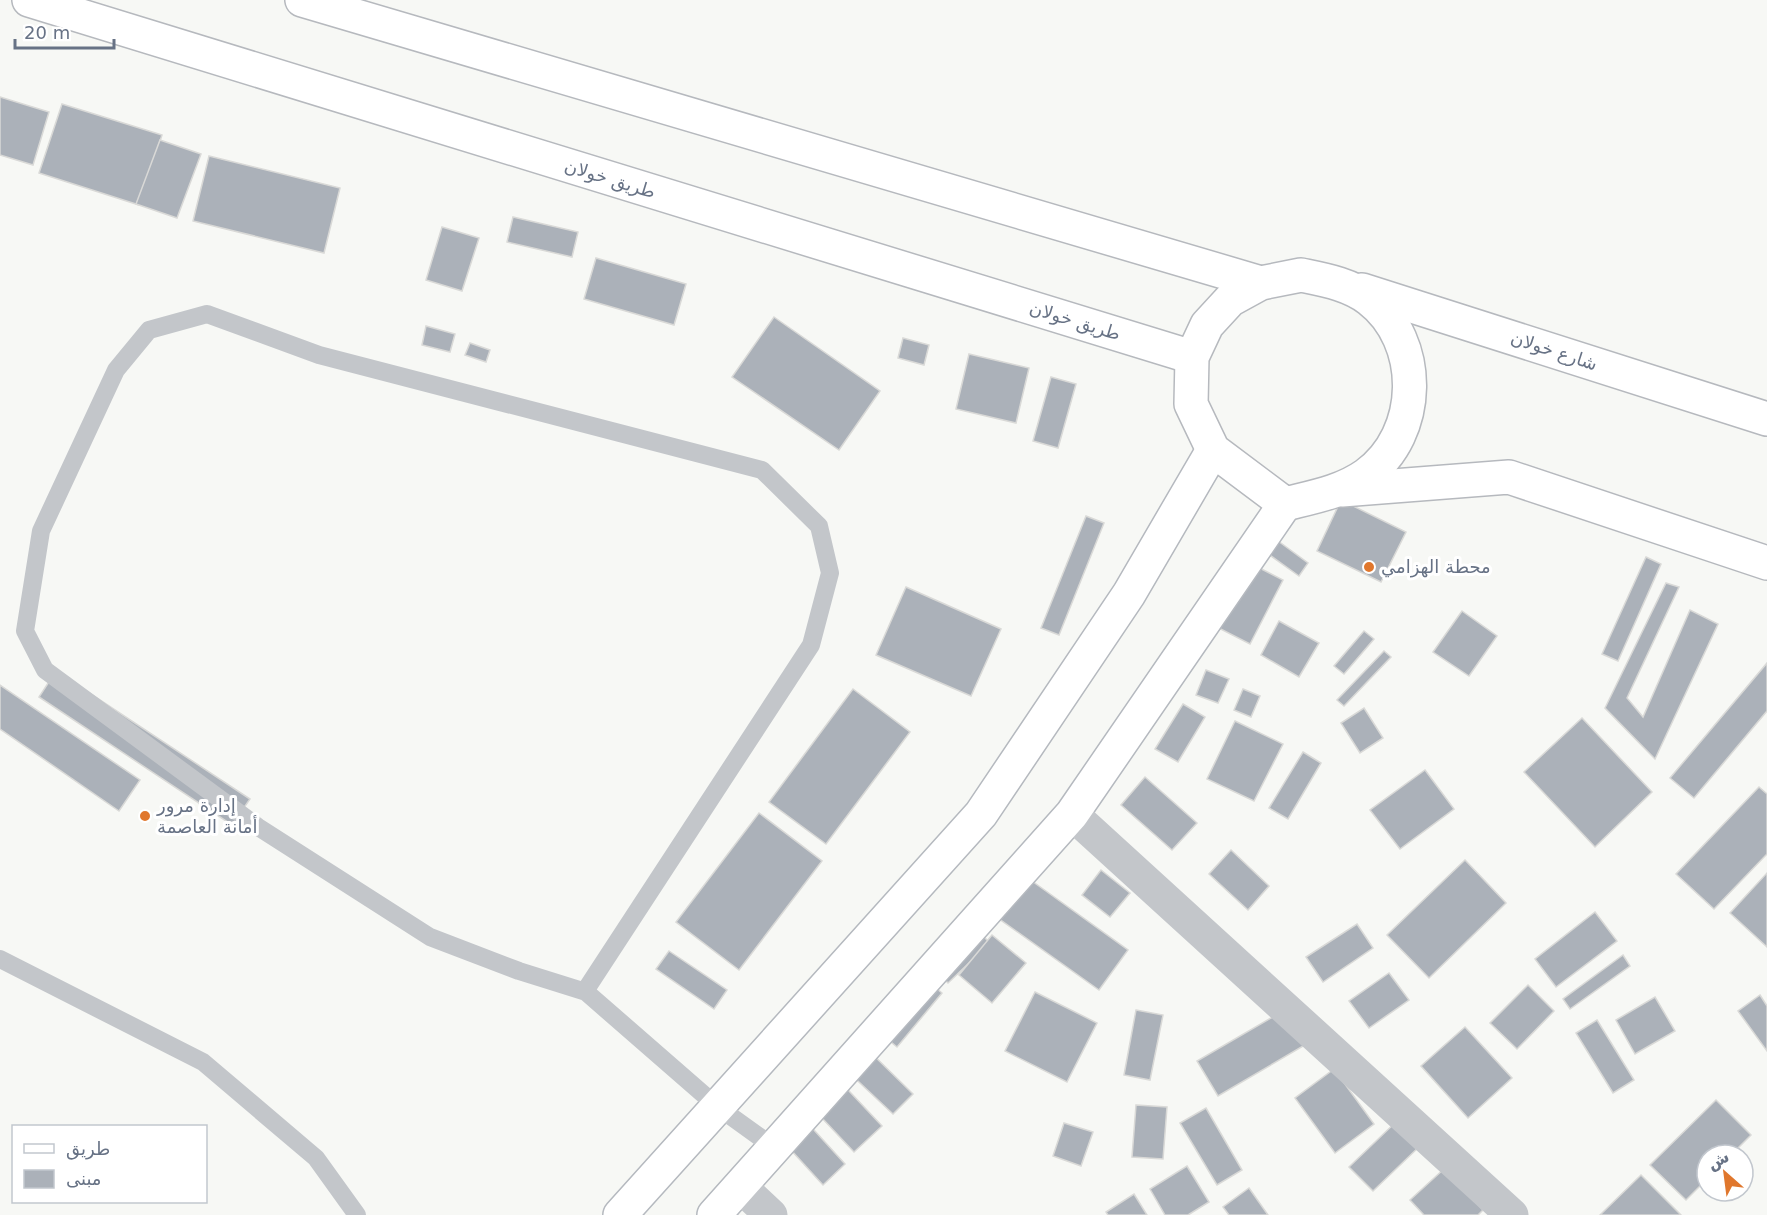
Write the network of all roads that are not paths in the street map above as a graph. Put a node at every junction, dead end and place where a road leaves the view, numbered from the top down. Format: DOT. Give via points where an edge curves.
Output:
graph roads {
  1 [pos="29,0"];
  2 [pos="302,0"];
  3 [pos="1261,283"];
  4 [pos="1340,283"];
  5 [pos="1192,357"];
  6 [pos="1767,419"];
  7 [pos="1213,450"];
  8 [pos="1338,491"];
  9 [pos="1285,504"];
  10 [pos="1767,564"];
  11 [pos="1072,814"];
  12 [pos="0,959"];
  13 [pos="585,991"];
  14 [pos="718,1107"];
  15 [pos="775,1148"];
  16 [pos="741,1187"];
  17 [pos="357,1215"];
  18 [pos="620,1215"];
  19 [pos="714,1215"];
  20 [pos="771,1215"];
  21 [pos="1512,1215"];
  1 -- 5 [label="main road, طريق خولان"];
  2 -- 3 [label="main road"];
  3 -- 4 [label="main road" via="1301,275"];
  3 -- 5 [label="main road" via="1230,300 1207,325"];
  4 -- 6 [label="main road, شارع خولان"];
  4 -- 8 [label="main road" via="1369,300 1392,324 1406,354 1411,387 1406,420 1390,450 1367,474"];
  5 -- 7 [label="main road" via="1191,404"];
  7 -- 9 [label="main road"];
  7 -- 14 [label="main road" via="1129,594 981,814"];
  8 -- 9 [label="main road"];
  8 -- 10 [label="main road" via="1509,477"];
  9 -- 11 [label="main road"];
  11 -- 15 [label="main road"];
  11 -- 21 [label="street"];
  12 -- 17 [label="lane" via="203,1062 316,1158"];
  13 -- 13 [label="lane" via="811,645 830,573 819,526 762,470 319,355 207,314 149,330 116,370 41,531 25,631 45,670 258,827 430,937"];
  13 -- 14 [label="lane"];
  14 -- 15 [label="lane"];
  14 -- 18 [label="main road"];
  15 -- 16 [label="main road"];
  16 -- 19 [label="main road"];
  16 -- 20 [label="street"];
}
